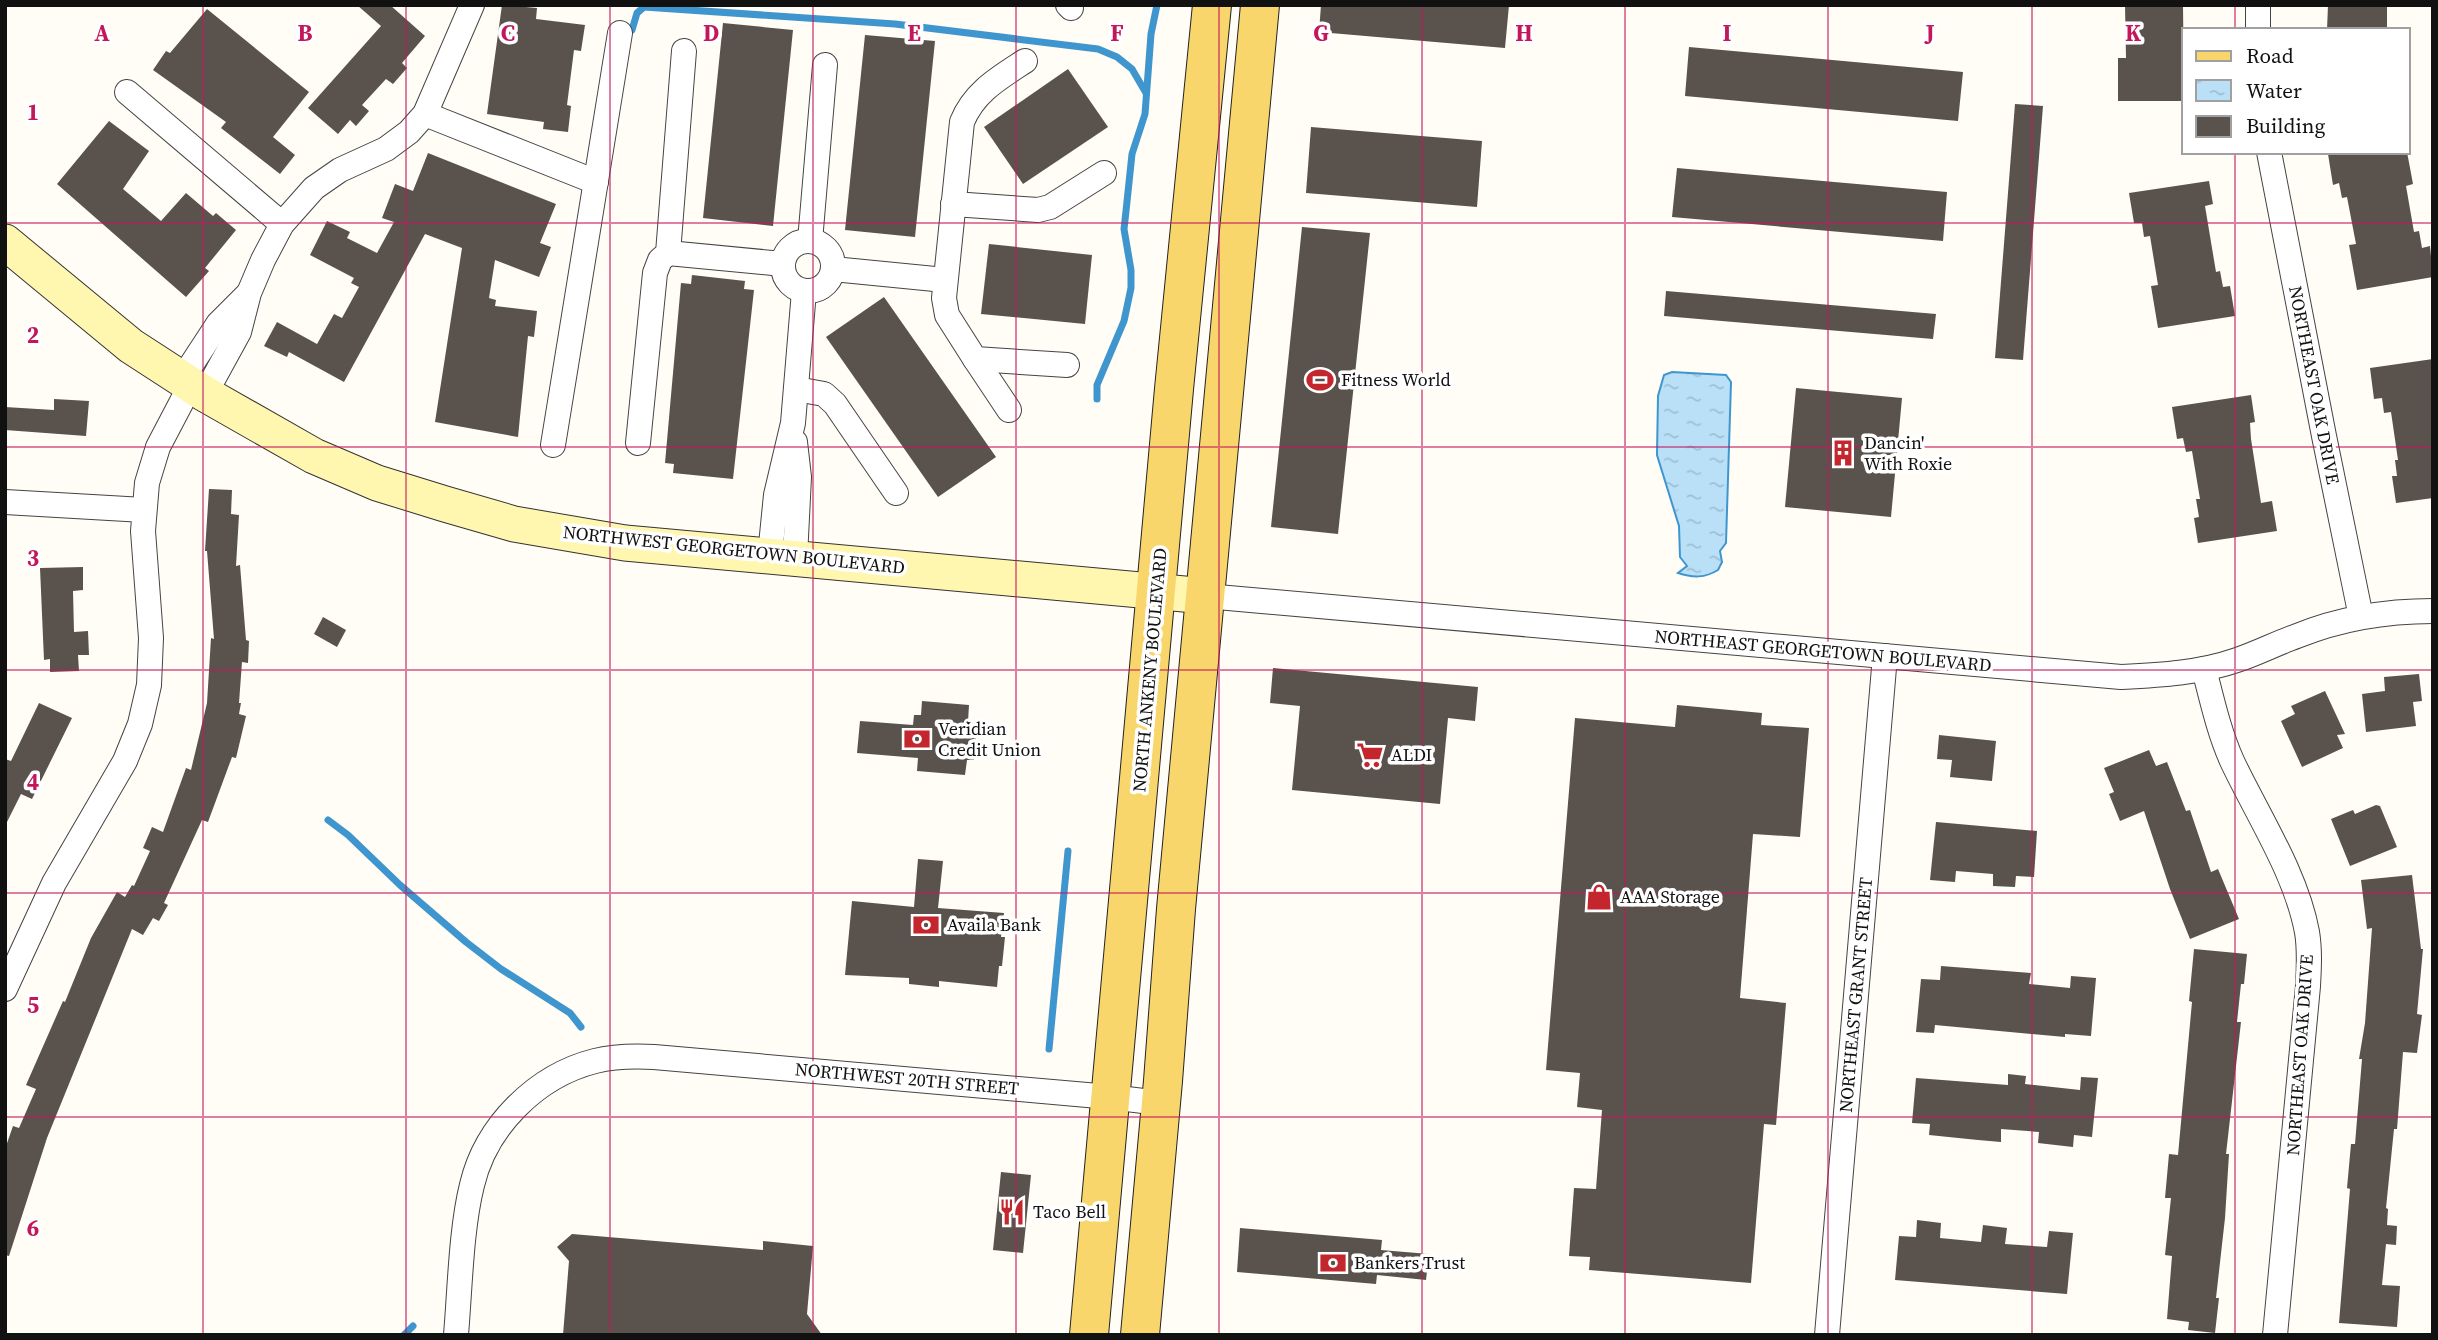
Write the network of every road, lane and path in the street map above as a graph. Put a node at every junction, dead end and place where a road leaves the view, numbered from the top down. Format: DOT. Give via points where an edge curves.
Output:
graph roads {
  1 [pos="472,5"];
  2 [pos="1212,5"];
  3 [pos="1260,5"];
  4 [pos="2258,5"];
  5 [pos="2258,28"];
  6 [pos="620,33"];
  7 [pos="684,51"];
  8 [pos="1025,61"];
  9 [pos="825,65"];
  10 [pos="127,92"];
  11 [pos="425,114"];
  12 [pos="2269,154"];
  13 [pos="1104,173"];
  14 [pos="596,182"];
  15 [pos="953,204"];
  16 [pos="282,224"];
  17 [pos="810,241"];
  18 [pos="5,242"];
  19 [pos="668,253"];
  20 [pos="783,264"];
  21 [pos="833,269"];
  22 [pos="946,280"];
  23 [pos="804,291"];
  24 [pos="975,359"];
  25 [pos="1068,365"];
  26 [pos="192,386"];
  27 [pos="796,389"];
  28 [pos="1009,410"];
  29 [pos="638,443"];
  30 [pos="553,445"];
  31 [pos="896,493"];
  32 [pos="5,502"];
  33 [pos="144,510"];
  34 [pos="783,556"];
  35 [pos="1157,592"];
  36 [pos="1206,596"];
  37 [pos="2433,611"];
  38 [pos="2361,618"];
  39 [pos="1885,656"];
  40 [pos="2204,669"];
  41 [pos="5,989"];
  42 [pos="1110,1097"];
  43 [pos="1160,1103"];
  44 [pos="456,1335"];
  45 [pos="1089,1335"];
  46 [pos="1140,1335"];
  47 [pos="1827,1335"];
  48 [pos="2275,1335"];
  1 -- 11 [label="street"];
  2 -- 35 [label="main road, NORTH ANKENY BOULEVARD"];
  3 -- 36 [label="main road"];
  4 -- 5 [label="street"];
  6 -- 14 [label="street"];
  7 -- 19 [label="street"];
  8 -- 15 [label="street" via="985,89 967,111"];
  9 -- 17 [label="street"];
  10 -- 16 [label="street"];
  11 -- 14 [label="street"];
  11 -- 16 [label="street" via="386,149 314,188"];
  12 -- 38 [label="street, NORTHEAST OAK DRIVE"];
  13 -- 15 [label="street" via="1038,211"];
  14 -- 30 [label="street"];
  15 -- 22 [label="street"];
  16 -- 26 [label="street" via="249,293 218,324"];
  17 -- 20 [label="street" via="796,243"];
  17 -- 21 [label="street" via="827,250"];
  18 -- 26 [label="street, NORTHWEST GEORGETOWN BOULEVARD" via="131,346"];
  19 -- 20 [label="street"];
  19 -- 29 [label="street" via="654,273"];
  20 -- 23 [label="street" via="790,284"];
  21 -- 22 [label="street"];
  21 -- 23 [label="street" via="820,289"];
  22 -- 24 [label="street" via="947,315"];
  23 -- 27 [label="street"];
  24 -- 25 [label="street"];
  24 -- 28 [label="street"];
  26 -- 33 [label="street" via="158,447"];
  26 -- 34 [label="street, NORTHWEST GEORGETOWN BOULEVARD" via="314,456 377,483 456,508 514,524 625,543"];
  27 -- 31 [label="street" via="824,394 835,404"];
  27 -- 34 [label="street" via="776,495"];
  32 -- 33 [label="street"];
  33 -- 41 [label="street" via="151,638 141,724 125,761 54,883"];
  34 -- 35 [label="street, NORTHWEST GEORGETOWN BOULEVARD"];
  35 -- 36 [label="street, NORTHWEST GEORGETOWN BOULEVARD"];
  35 -- 42 [label="main road, NORTH ANKENY BOULEVARD"];
  36 -- 39 [label="street, NORTHEAST GEORGETOWN BOULEVARD"];
  36 -- 43 [label="main road"];
  37 -- 38 [label="street, NORTHEAST GEORGETOWN BOULEVARD"];
  38 -- 40 [label="street, NORTHEAST GEORGETOWN BOULEVARD"];
  39 -- 40 [label="street, NORTHEAST GEORGETOWN BOULEVARD" via="2121,677"];
  39 -- 47 [label="street, NORTHEAST GRANT STREET"];
  40 -- 48 [label="street, NORTHEAST OAK DRIVE" via="2231,758 2292,884 2308,935 2308,986"];
  42 -- 43 [label="street, NORTHWEST 20TH STREET"];
  42 -- 44 [label="street, NORTHWEST 20TH STREET" via="654,1056 625,1056 568,1070 517,1105 481,1157 467,1212"];
  42 -- 45 [label="main road, NORTH ANKENY BOULEVARD"];
  43 -- 46 [label="main road"];
}
